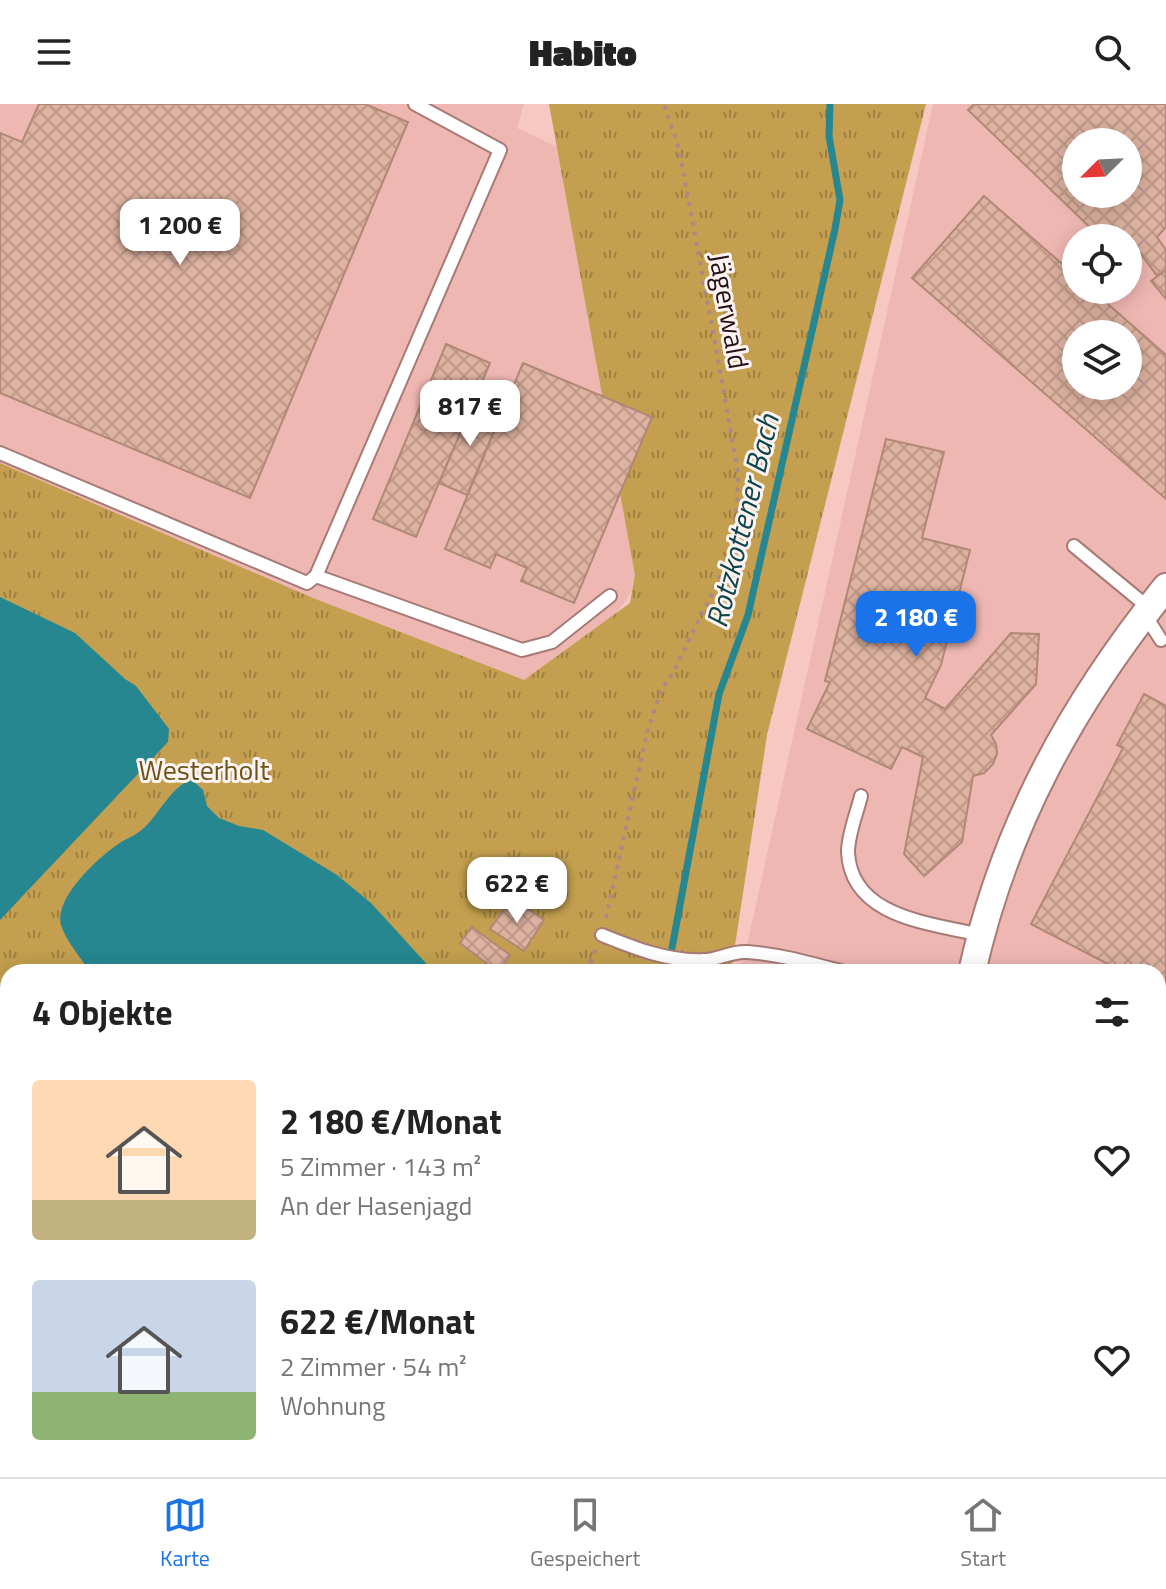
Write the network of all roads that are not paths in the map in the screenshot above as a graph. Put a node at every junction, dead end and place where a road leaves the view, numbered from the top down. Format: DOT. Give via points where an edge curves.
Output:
graph roads {
  1 [pos="415,104"];
  2 [pos="0,453"];
  3 [pos="1074,546"];
  4 [pos="316,576"];
  5 [pos="1166,587"];
  6 [pos="610,596"];
  7 [pos="1147,611"];
  8 [pos="1161,640"];
  9 [pos="861,796"];
  10 [pos="602,935"];
  11 [pos="980,935"];
  12 [pos="806,964"];
  13 [pos="974,964"];
  1 -- 4 [label="lane" via="500,150"];
  2 -- 4 [label="lane" via="307,583"];
  3 -- 7 [label="lane"];
  4 -- 6 [label="lane" via="522,650 552,642"];
  5 -- 7 [label="street"];
  7 -- 8 [label="lane"];
  7 -- 11 [label="street" via="1045,765 1008,848"];
  9 -- 11 [label="lane" via="848,850 863,894 898,915"];
  10 -- 12 [label="lane" via="682,959 708,961 748,952"];
  11 -- 13 [label="street"];
}
